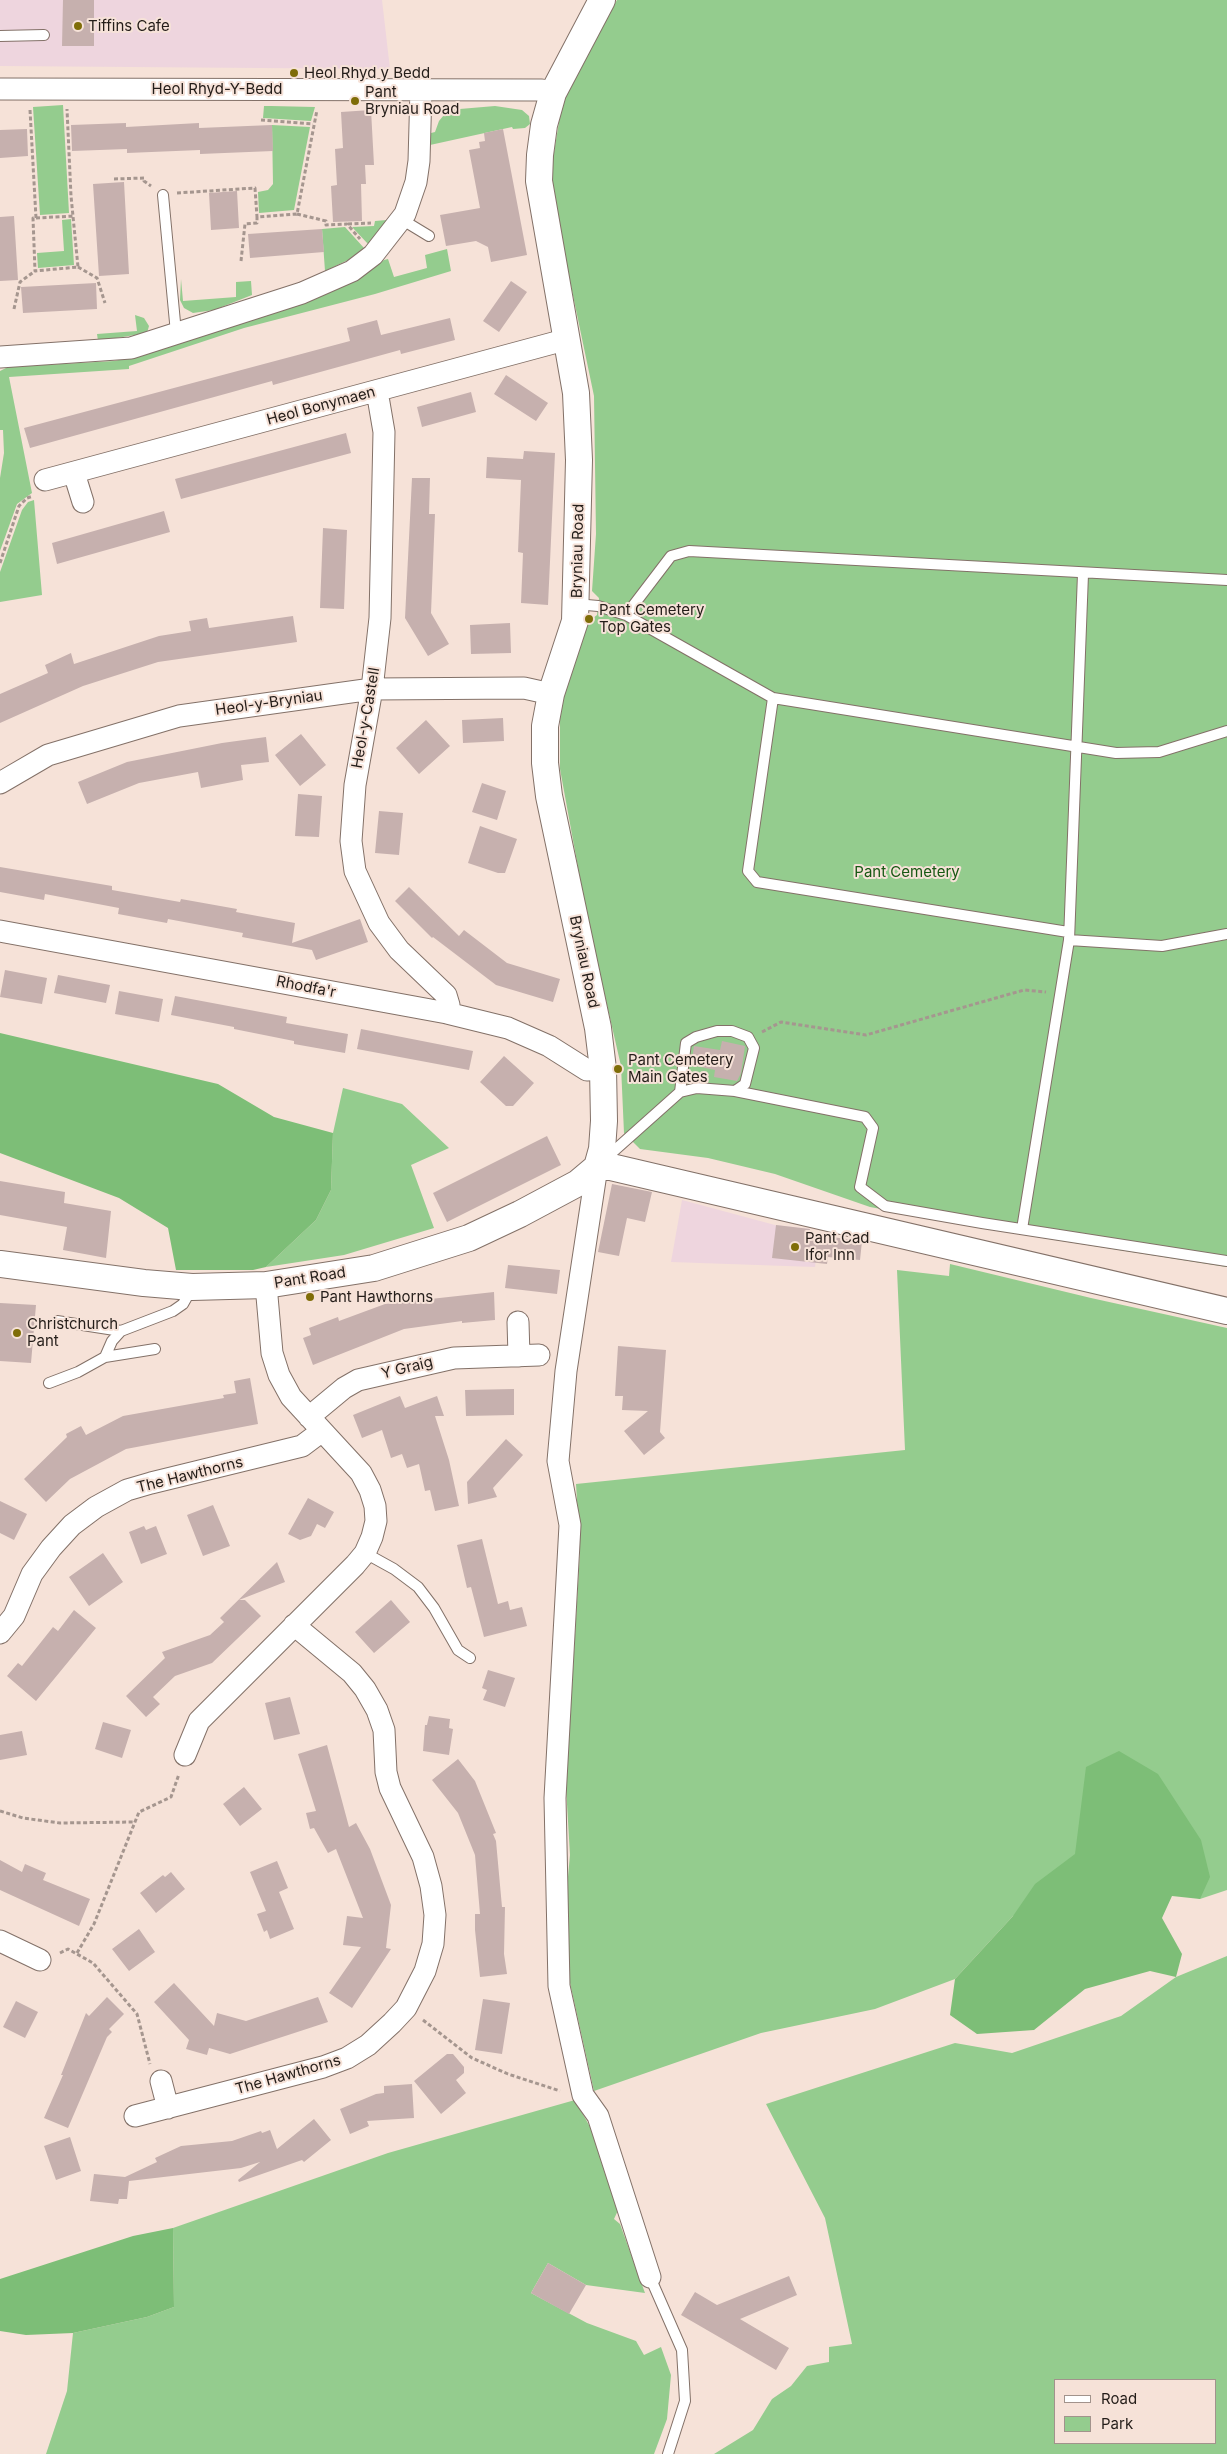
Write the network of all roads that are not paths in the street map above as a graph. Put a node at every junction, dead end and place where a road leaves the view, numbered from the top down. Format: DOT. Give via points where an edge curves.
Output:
graph roads {
  1 [pos="602,0"];
  2 [pos="44,35"];
  3 [pos="0,36"];
  4 [pos="0,89"];
  5 [pos="421,89"];
  6 [pos="553,93"];
  7 [pos="163,195"];
  8 [pos="401,219"];
  9 [pos="429,236"];
  10 [pos="176,333"];
  11 [pos="568,339"];
  12 [pos="0,357"];
  13 [pos="377,391"];
  14 [pos="74,473"];
  15 [pos="45,480"];
  16 [pos="83,502"];
  17 [pos="1083,574"];
  18 [pos="1227,580"];
  19 [pos="576,604"];
  20 [pos="626,615"];
  21 [pos="372,689"];
  22 [pos="550,694"];
  23 [pos="773,698"];
  24 [pos="1227,731"];
  25 [pos="1076,748"];
  26 [pos="0,784"];
  27 [pos="0,931"];
  28 [pos="1227,934"];
  29 [pos="1068,936"];
  30 [pos="447,1013"];
  31 [pos="603,1069"];
  32 [pos="735,1091"];
  33 [pos="680,1092"];
  34 [pos="597,1167"];
  35 [pos="1022,1229"];
  36 [pos="1227,1261"];
  37 [pos="0,1264"];
  38 [pos="266,1285"];
  39 [pos="192,1287"];
  40 [pos="1225,1308"];
  41 [pos="57,1321"];
  42 [pos="518,1322"];
  43 [pos="121,1331"];
  44 [pos="155,1349"];
  45 [pos="105,1358"];
  46 [pos="49,1383"];
  47 [pos="315,1424"];
  48 [pos="365,1553"];
  49 [pos="294,1625"];
  50 [pos="0,1633"];
  51 [pos="470,1658"];
  52 [pos="185,1755"];
  53 [pos="0,1941"];
  54 [pos="40,1960"];
  55 [pos="161,2081"];
  56 [pos="168,2108"];
  57 [pos="135,2116"];
  58 [pos="650,2277"];
  59 [pos="668,2454"];
  1 -- 6 [label="street, Bryniau Road"];
  2 -- 3 [label="lane"];
  4 -- 5 [label="street, Heol Rhyd-Y-Bedd"];
  5 -- 6 [label="street, Heol Rhyd-Y-Bedd" via="542,90"];
  5 -- 8 [label="street" via="420,161 416,182"];
  6 -- 11 [label="street, Bryniau Road" via="544,125 539,182"];
  7 -- 10 [label="lane"];
  8 -- 9 [label="lane"];
  8 -- 10 [label="street" via="374,254 352,271 302,293"];
  10 -- 12 [label="street" via="131,348"];
  11 -- 13 [label="street, Heol Bonymaen"];
  11 -- 19 [label="street, Bryniau Road" via="576,393 579,460"];
  13 -- 14 [label="street, Heol Bonymaen"];
  13 -- 21 [label="street, Heol-y-Castell" via="384,442 380,618"];
  14 -- 15 [label="street, Heol Bonymaen"];
  14 -- 16 [label="street"];
  17 -- 18 [label="lane"];
  17 -- 20 [label="lane" via="688,551 672,556"];
  17 -- 25 [label="lane"];
  19 -- 20 [label="lane" via="598,606"];
  19 -- 22 [label="street, Bryniau Road" via="575,621"];
  20 -- 23 [label="lane"];
  21 -- 22 [label="street, Heol-y-Bryniau" via="524,688"];
  21 -- 26 [label="street, Heol-y-Bryniau" via="179,716 48,755"];
  21 -- 30 [label="street, Heol-y-Castell" via="352,809 351,841 355,871 380,922 399,950 446,995"];
  22 -- 31 [label="street, Bryniau Road" via="545,726 549,796 598,1028"];
  23 -- 25 [label="lane"];
  23 -- 29 [label="lane" via="748,871 757,882"];
  24 -- 25 [label="lane" via="1158,752 1116,753"];
  25 -- 29 [label="lane"];
  27 -- 30 [label="street, Rhodfa'r"];
  28 -- 29 [label="lane" via="1162,946"];
  29 -- 35 [label="lane"];
  30 -- 31 [label="street, Rhodfa'r" via="508,1028 549,1046 587,1070"];
  31 -- 34 [label="street, Bryniau Road" via="604,1121"];
  32 -- 33 [label="lane" via="697,1088"];
  32 -- 33 [label="lane" via="745,1084 754,1048 748,1037 732,1031 716,1031 686,1043"];
  32 -- 35 [label="lane" via="865,1118 873,1128 860,1187 885,1206"];
  33 -- 34 [label="lane"];
  34 -- 38 [label="street, Pant Road" via="578,1183 469,1238 374,1268"];
  34 -- 40 [label="street" via="611,1167"];
  34 -- 58 [label="street" via="566,1371 558,1461 570,1525 555,1798 559,1986 583,2095 598,2116"];
  35 -- 36 [label="lane"];
  37 -- 39 [label="street, Pant Road"];
  38 -- 39 [label="street, Pant Road"];
  38 -- 47 [label="street" via="272,1353 279,1375 291,1396"];
  39 -- 43 [label="lane" via="183,1304 174,1311"];
  41 -- 43 [label="lane"];
  42 -- 47 [label="street, Y Graig" via="529,1355 454,1358 358,1380 344,1388"];
  43 -- 45 [label="lane" via="112,1341"];
  44 -- 45 [label="lane"];
  45 -- 46 [label="lane"];
  47 -- 48 [label="street" via="361,1474 370,1490 376,1521"];
  47 -- 50 [label="street, The Hawthorns" via="302,1446 127,1490 96,1507 72,1525 51,1548 32,1574 14,1616"];
  48 -- 49 [label="street"];
  48 -- 51 [label="lane" via="418,1587 458,1650"];
  49 -- 52 [label="street" via="199,1721"];
  49 -- 56 [label="street, The Hawthorns" via="352,1673 377,1710 384,1730 390,1788 424,1858 431,1886 435,1915 433,1944 425,1970 406,2008 368,2045 347,2058"];
  53 -- 54 [label="street"];
  55 -- 56 [label="street"];
  56 -- 57 [label="street, The Hawthorns"];
  58 -- 59 [label="lane" via="682,2350 685,2400"];
}
